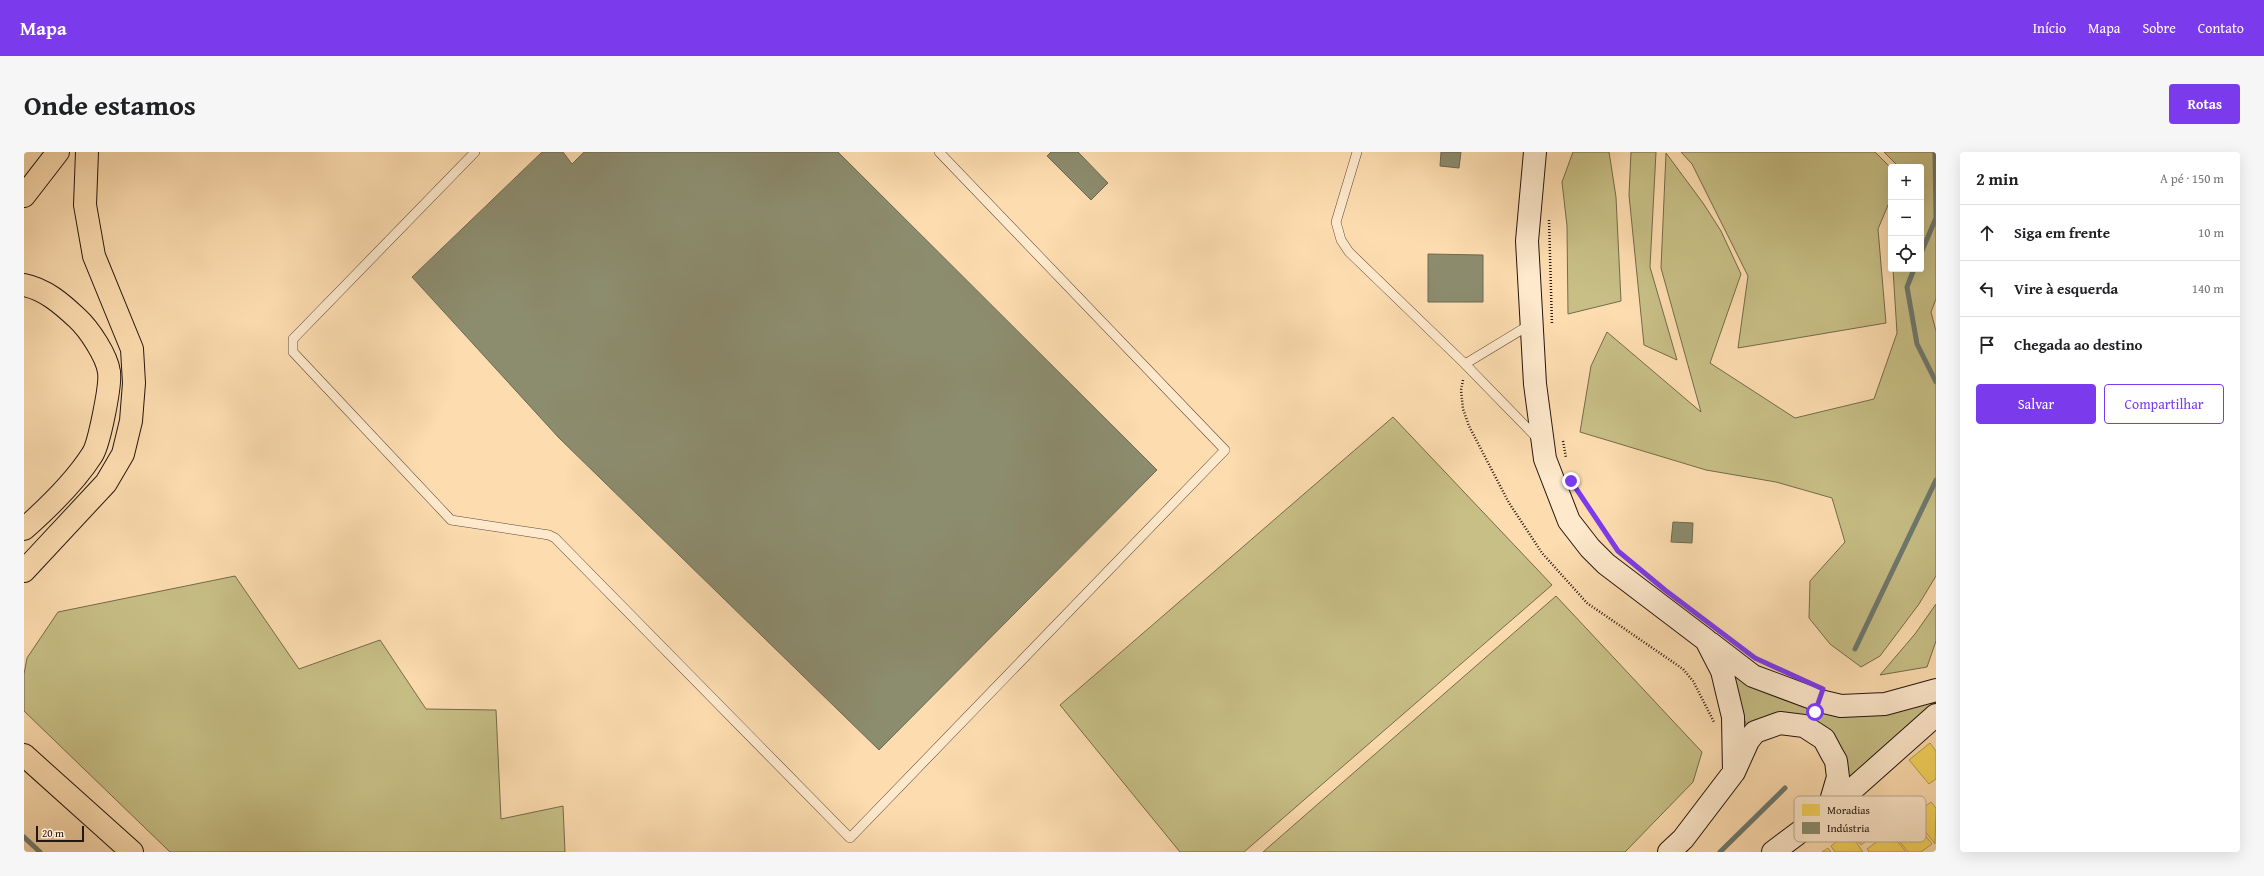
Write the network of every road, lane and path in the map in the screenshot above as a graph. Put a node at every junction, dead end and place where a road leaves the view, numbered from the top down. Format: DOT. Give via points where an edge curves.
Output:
graph roads {
  1 [pos="58,152"];
  2 [pos="87,152"];
  3 [pos="474,152"];
  4 [pos="938,152"];
  5 [pos="1357,152"];
  6 [pos="1535,152"];
  7 [pos="24,196"];
  8 [pos="1549,215"];
  9 [pos="24,285"];
  10 [pos="1532,324"];
  11 [pos="1552,332"];
  12 [pos="1465,364"];
  13 [pos="1553,440"];
  14 [pos="1568,466"];
  15 [pos="1579,494"];
  16 [pos="24,529"];
  17 [pos="1614,545"];
  18 [pos="24,571"];
  19 [pos="1706,640"];
  20 [pos="1936,690"];
  21 [pos="1936,715"];
  22 [pos="1734,749"];
  23 [pos="24,755"];
  24 [pos="1734,772"];
  25 [pos="1832,796"];
  26 [pos="1845,796"];
  27 [pos="1794,836"];
  28 [pos="132,852"];
  29 [pos="1669,852"];
  30 [pos="1773,852"];
  1 -- 7 [label="main road"];
  2 -- 18 [label="main road" via="85,205 94,256 132,349 134,383 131,421 122,454 106,483"];
  3 -- 4 [label="lane" via="293,339 293,352 451,520 555,538 850,838 1225,450"];
  5 -- 12 [label="lane" via="1336,222 1341,240 1349,252"];
  6 -- 10 [label="main road" via="1527,241"];
  8 -- 11 [label="path"];
  9 -- 16 [label="main road" via="58,300 82,322 98,345 109,372 106,400 93,454 72,481"];
  10 -- 12 [label="lane"];
  10 -- 13 [label="main road" via="1535,384"];
  12 -- 13 [label="lane"];
  12 -- 22 [label="path" via="1461,390 1463,409 1469,426 1509,503 1542,553 1587,602 1683,669 1693,681 1714,722"];
  13 -- 14 [label="path"];
  13 -- 19 [label="main road" via="1545,459 1569,521 1606,564"];
  15 -- 17 [label="path"];
  19 -- 20 [label="main road" via="1753,676 1820,701 1841,706 1885,704"];
  19 -- 22 [label="main road" via="1722,671 1733,717"];
  21 -- 26 [label="main road"];
  22 -- 24 [label="main road"];
  23 -- 28 [label="main road"];
  24 -- 25 [label="main road" via="1748,741 1755,732 1780,723 1804,726 1824,739 1836,761 1838,777"];
  24 -- 29 [label="main road" via="1683,839"];
  27 -- 30 [label="main road"];
}
